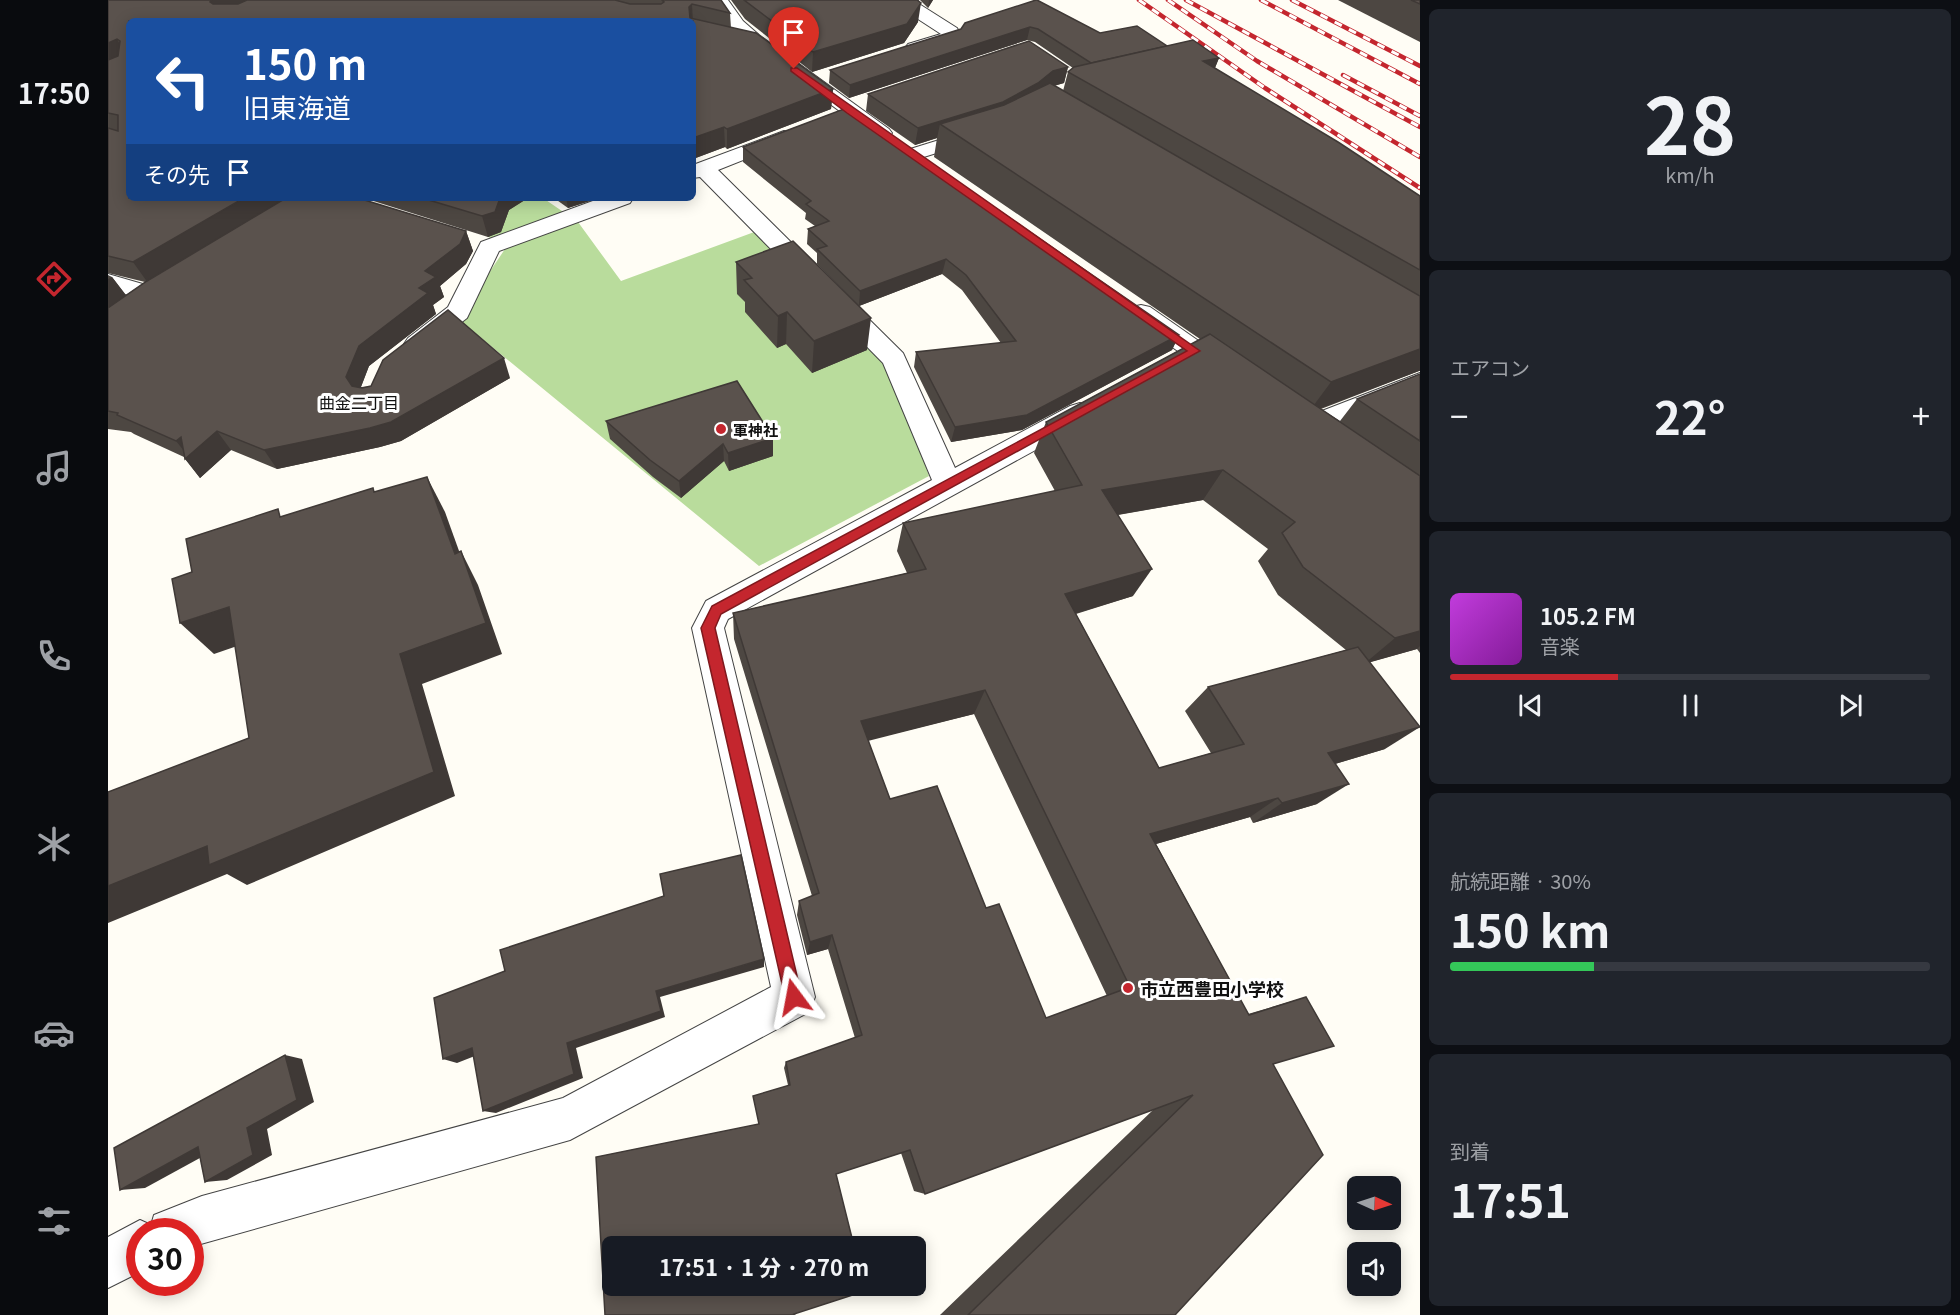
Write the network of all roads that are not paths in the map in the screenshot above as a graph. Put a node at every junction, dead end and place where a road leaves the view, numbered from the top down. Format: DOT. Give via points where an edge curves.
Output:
graph roads {
  1 [pos="719,0"];
  2 [pos="909,0"];
  3 [pos="725,39"];
  4 [pos="763,46"];
  5 [pos="897,53"];
  6 [pos="1001,126"];
  7 [pos="798,131"];
  8 [pos="914,154"];
  9 [pos="698,170"];
  10 [pos="941,172"];
  11 [pos="612,201"];
  12 [pos="108,281"];
  13 [pos="1127,303"];
  14 [pos="125,312"];
  15 [pos="396,360"];
  16 [pos="1420,382"];
  17 [pos="1241,383"];
  18 [pos="1113,396"];
  19 [pos="1306,428"];
  20 [pos="948,485"];
  21 [pos="204,1218"];
  22 [pos="126,1253"];
  23 [pos="108,1264"];
  1 -- 4 [label="street" via="737,25"];
  2 -- 5 [label="street" via="907,4 952,36"];
  3 -- 4 [label="street"];
  4 -- 8 [label="street" via="820,77 849,110"];
  6 -- 8 [label="street"];
  7 -- 9 [label="street"];
  8 -- 10 [label="street"];
  9 -- 20 [label="street" via="894,359"];
  11 -- 15 [label="street" via="478,243 458,312"];
  12 -- 14 [label="street" via="160,288"];
  13 -- 17 [label="street" via="1180,359"];
  16 -- 19 [label="street"];
  18 -- 20 [label="street"];
  20 -- 21 [label="street" via="717,610 708,628 794,997 570,1118"];
  22 -- 23 [label="street"];
}
